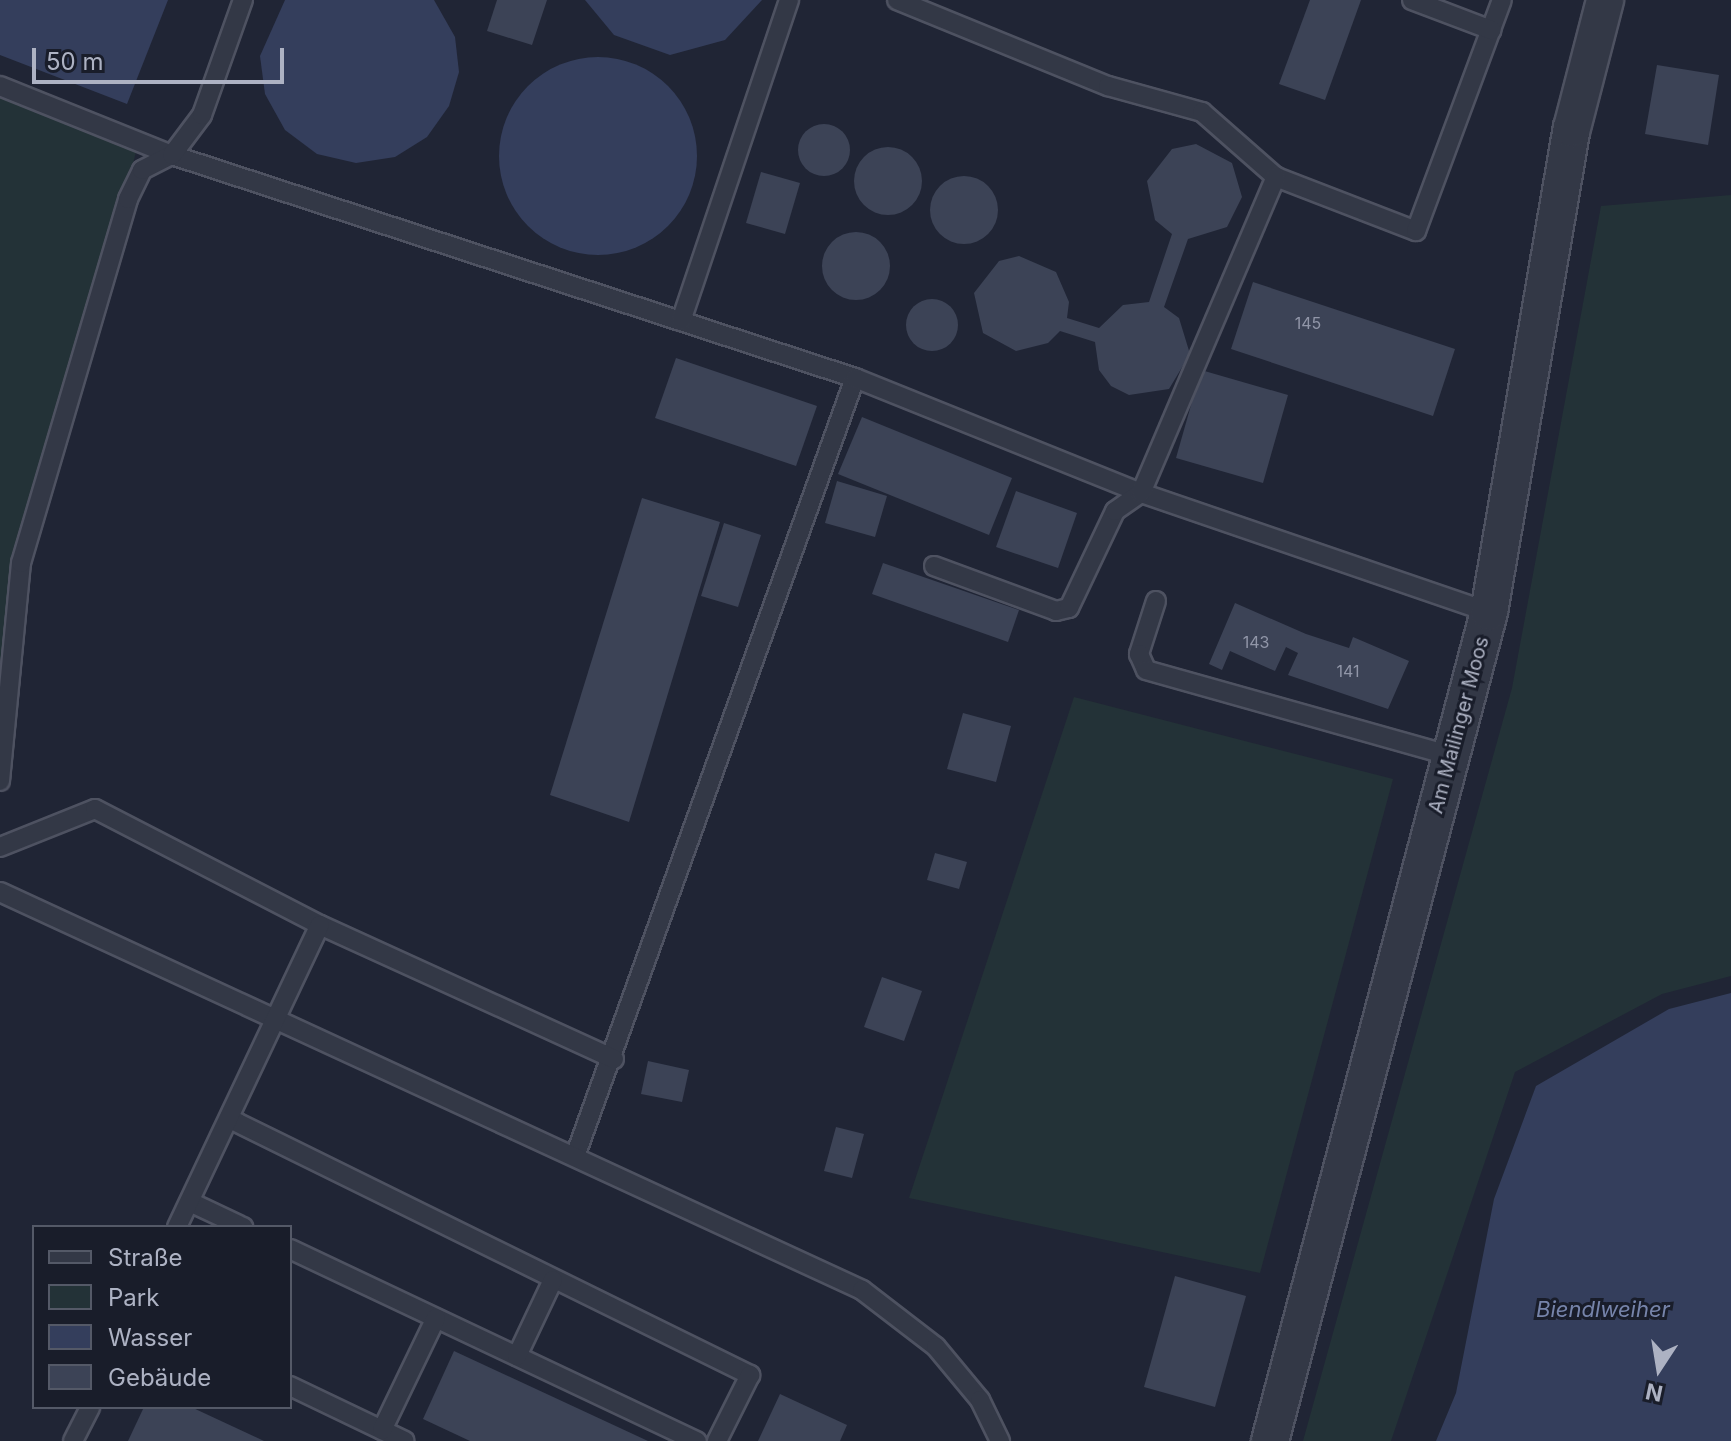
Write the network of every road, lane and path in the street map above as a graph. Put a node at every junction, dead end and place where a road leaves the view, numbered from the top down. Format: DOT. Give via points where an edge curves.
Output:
graph roads {
  1 [pos="243,0"];
  2 [pos="789,0"];
  3 [pos="897,0"];
  4 [pos="1502,0"];
  5 [pos="1605,0"];
  6 [pos="1418,1"];
  7 [pos="1491,30"];
  8 [pos="0,86"];
  9 [pos="172,155"];
  10 [pos="1276,177"];
  11 [pos="681,321"];
  12 [pos="855,378"];
  13 [pos="1141,493"];
  14 [pos="934,566"];
  15 [pos="1156,601"];
  16 [pos="1489,612"];
  17 [pos="1451,756"];
  18 [pos="0,781"];
  19 [pos="0,847"];
  20 [pos="0,892"];
  21 [pos="320,925"];
  22 [pos="279,1018"];
  23 [pos="614,1059"];
  24 [pos="230,1119"];
  25 [pos="576,1154"];
  26 [pos="190,1202"];
  27 [pos="178,1225"];
  28 [pos="239,1225"];
  29 [pos="292,1250"];
  30 [pos="553,1280"];
  31 [pos="436,1318"];
  32 [pos="517,1356"];
  33 [pos="292,1387"];
  34 [pos="89,1409"];
  35 [pos="382,1430"];
  36 [pos="73,1441"];
  37 [pos="405,1441"];
  38 [pos="697,1441"];
  39 [pos="717,1441"];
  40 [pos="1000,1441"];
  41 [pos="1270,1441"];
  1 -- 9 [label="lane" via="202,115"];
  2 -- 11 [label="lane"];
  3 -- 10 [label="lane" via="1108,86 1202,112"];
  4 -- 7 [label="lane"];
  5 -- 16 [label="street, Am Mailinger Moos" via="1572,128"];
  6 -- 7 [label="lane"];
  7 -- 10 [label="lane" via="1416,231"];
  8 -- 9 [label="lane"];
  9 -- 11 [label="lane"];
  9 -- 18 [label="lane" via="142,170 128,199 43,473 21,563"];
  10 -- 13 [label="lane"];
  11 -- 12 [label="lane"];
  12 -- 13 [label="lane"];
  12 -- 23 [label="lane"];
  13 -- 14 [label="lane" via="1115,511 1069,608 1056,611"];
  13 -- 16 [label="lane"];
  15 -- 17 [label="lane" via="1139,654 1146,670"];
  16 -- 17 [label="street, Am Mailinger Moos"];
  17 -- 41 [label="street, Am Mailinger Moos"];
  19 -- 21 [label="lane" via="95,809"];
  20 -- 22 [label="lane"];
  21 -- 22 [label="lane"];
  21 -- 23 [label="lane"];
  22 -- 24 [label="lane"];
  22 -- 25 [label="lane"];
  23 -- 25 [label="lane"];
  24 -- 26 [label="lane"];
  24 -- 30 [label="lane"];
  25 -- 40 [label="lane" via="862,1290 936,1347 980,1400"];
  26 -- 27 [label="lane"];
  26 -- 28 [label="lane"];
  29 -- 31 [label="lane"];
  30 -- 32 [label="lane"];
  30 -- 39 [label="lane" via="750,1375"];
  31 -- 32 [label="lane"];
  31 -- 35 [label="lane"];
  32 -- 38 [label="lane"];
  33 -- 35 [label="lane"];
  34 -- 36 [label="lane"];
  35 -- 37 [label="lane"];
}
